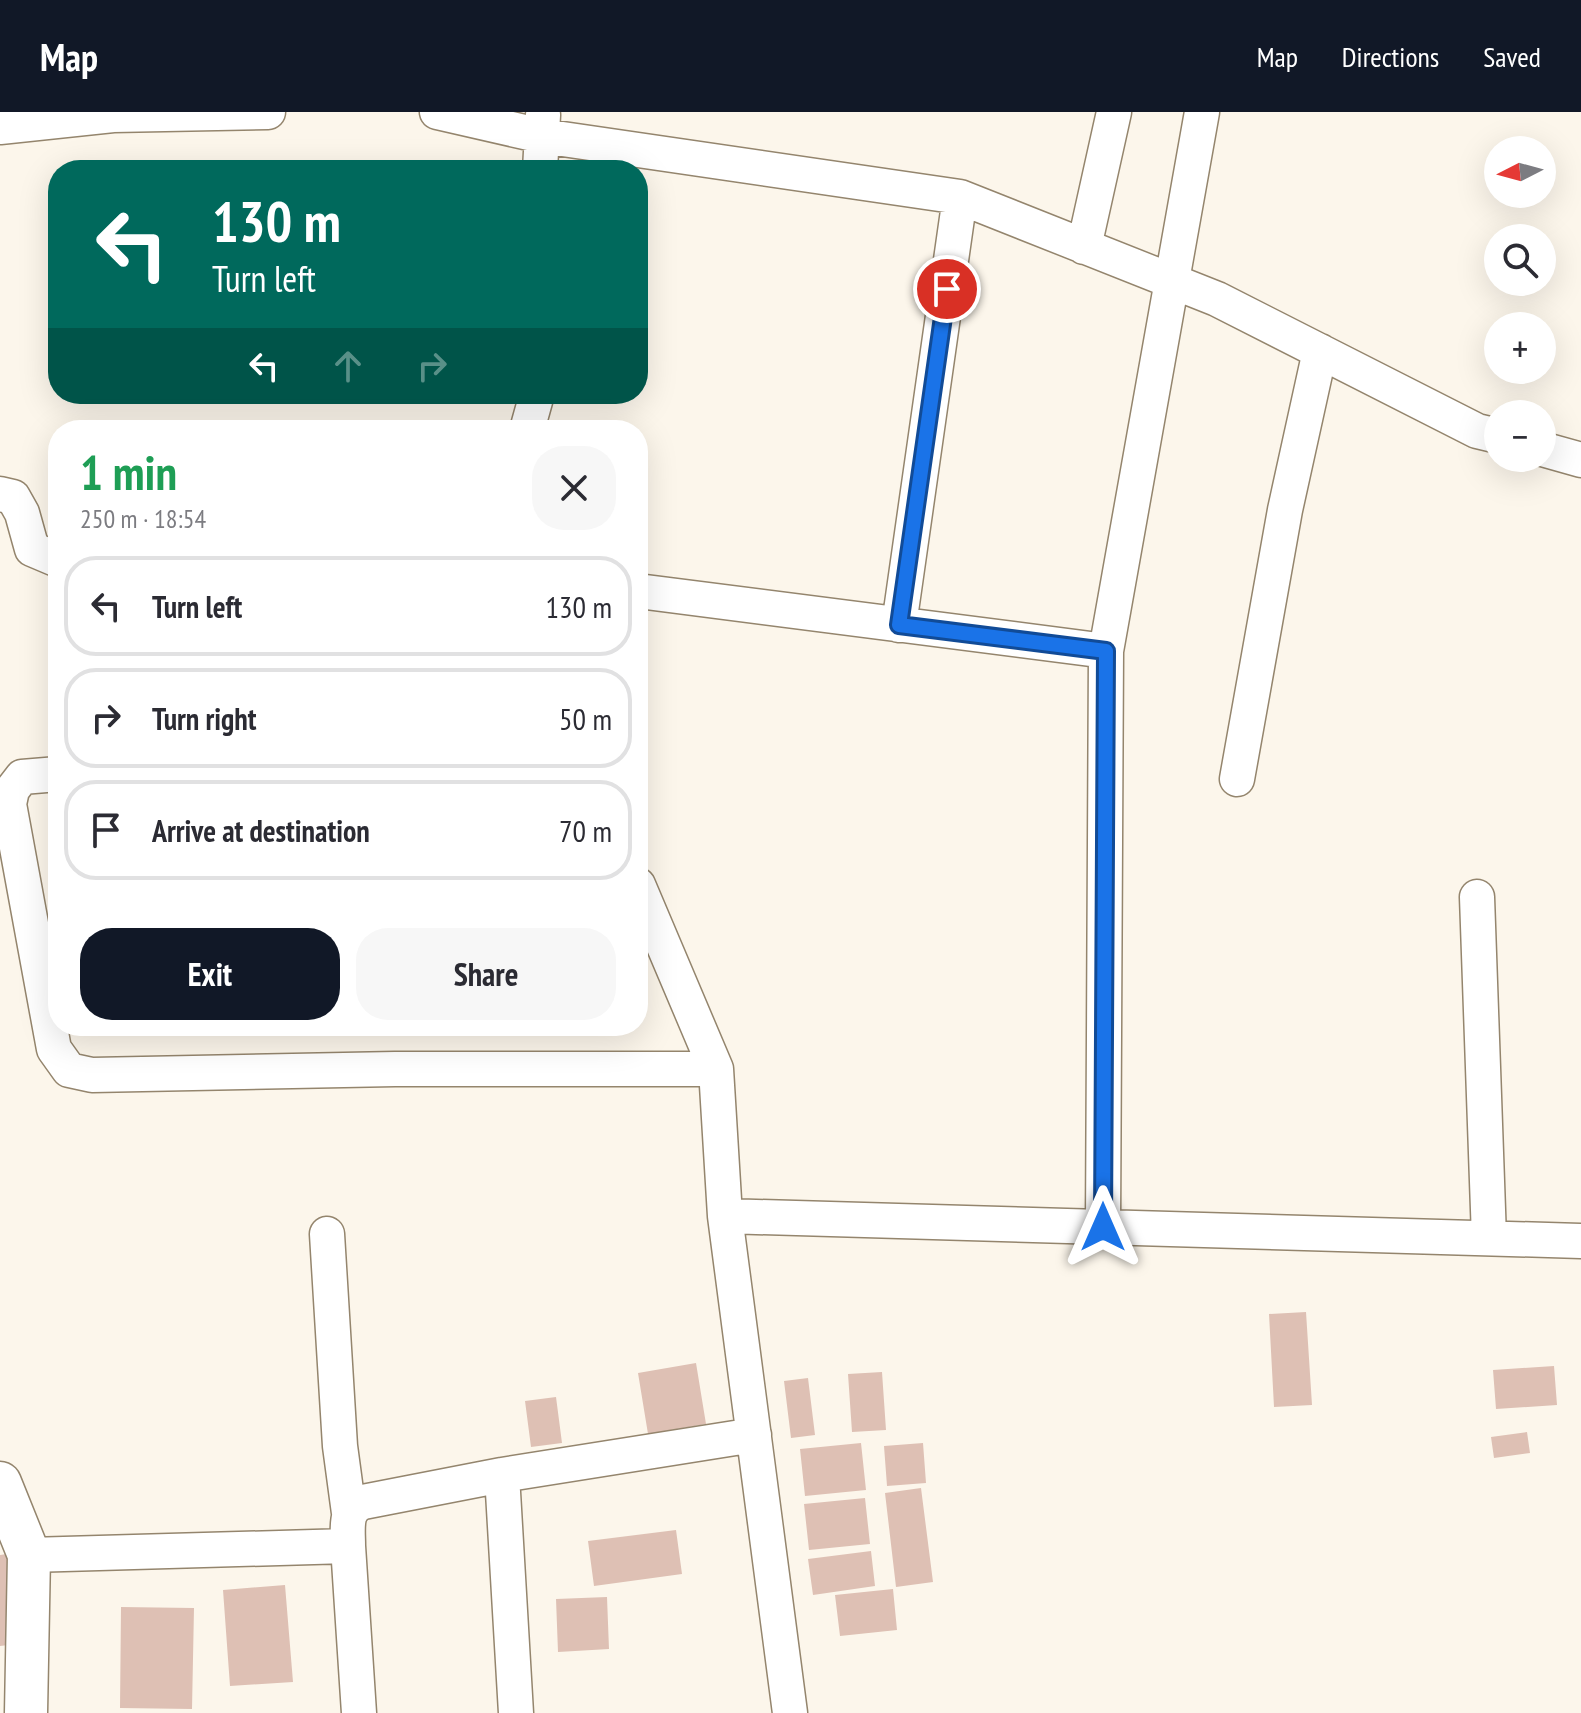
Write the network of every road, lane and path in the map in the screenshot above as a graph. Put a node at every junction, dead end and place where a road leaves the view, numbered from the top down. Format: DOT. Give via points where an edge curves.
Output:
graph roads {
  1 [pos="268,112"];
  2 [pos="437,112"];
  3 [pos="1114,112"];
  4 [pos="1202,112"];
  5 [pos="113,114"];
  6 [pos="543,124"];
  7 [pos="0,127"];
  8 [pos="541,160"];
  9 [pos="960,197"];
  10 [pos="1084,247"];
  11 [pos="1172,281"];
  12 [pos="1320,351"];
  13 [pos="1484,433"];
  14 [pos="1556,453"];
  15 [pos="1581,460"];
  16 [pos="0,494"];
  17 [pos="48,556"];
  18 [pos="648,592"];
  19 [pos="899,625"];
  20 [pos="1106,651"];
  21 [pos="48,775"];
  22 [pos="1237,779"];
  23 [pos="1477,897"];
  24 [pos="648,909"];
  25 [pos="48,1016"];
  26 [pos="52,1036"];
  27 [pos="716,1069"];
  28 [pos="725,1216"];
  29 [pos="1103,1227"];
  30 [pos="327,1234"];
  31 [pos="1489,1238"];
  32 [pos="1581,1241"];
  33 [pos="754,1435"];
  34 [pos="502,1475"];
  35 [pos="0,1483"];
  36 [pos="348,1529"];
  37 [pos="29,1555"];
  38 [pos="26,1713"];
  39 [pos="359,1713"];
  40 [pos="516,1713"];
  41 [pos="790,1713"];
  1 -- 5 [label="street"];
  2 -- 6 [label="street"];
  3 -- 10 [label="street"];
  4 -- 11 [label="street"];
  5 -- 7 [label="street"];
  6 -- 8 [label="street"];
  6 -- 9 [label="street"];
  9 -- 10 [label="street"];
  9 -- 19 [label="street"];
  10 -- 11 [label="street"];
  11 -- 12 [label="street"];
  11 -- 20 [label="street"];
  12 -- 13 [label="street"];
  12 -- 22 [label="street" via="1282,524"];
  14 -- 15 [label="street"];
  16 -- 17 [label="street" via="13,497 32,549"];
  18 -- 19 [label="street"];
  19 -- 20 [label="street"];
  20 -- 29 [label="street"];
  21 -- 25 [label="street" via="22,777 9,804"];
  23 -- 31 [label="street"];
  24 -- 27 [label="street"];
  26 -- 27 [label="street" via="69,1070 92,1075"];
  27 -- 28 [label="street"];
  28 -- 29 [label="street"];
  28 -- 33 [label="street"];
  29 -- 31 [label="street"];
  30 -- 36 [label="street"];
  31 -- 32 [label="street"];
  33 -- 34 [label="street"];
  33 -- 41 [label="street"];
  34 -- 36 [label="street" via="354,1505"];
  34 -- 40 [label="street"];
  35 -- 37 [label="street"];
  36 -- 37 [label="street"];
  36 -- 39 [label="street"];
  37 -- 38 [label="street"];
}
